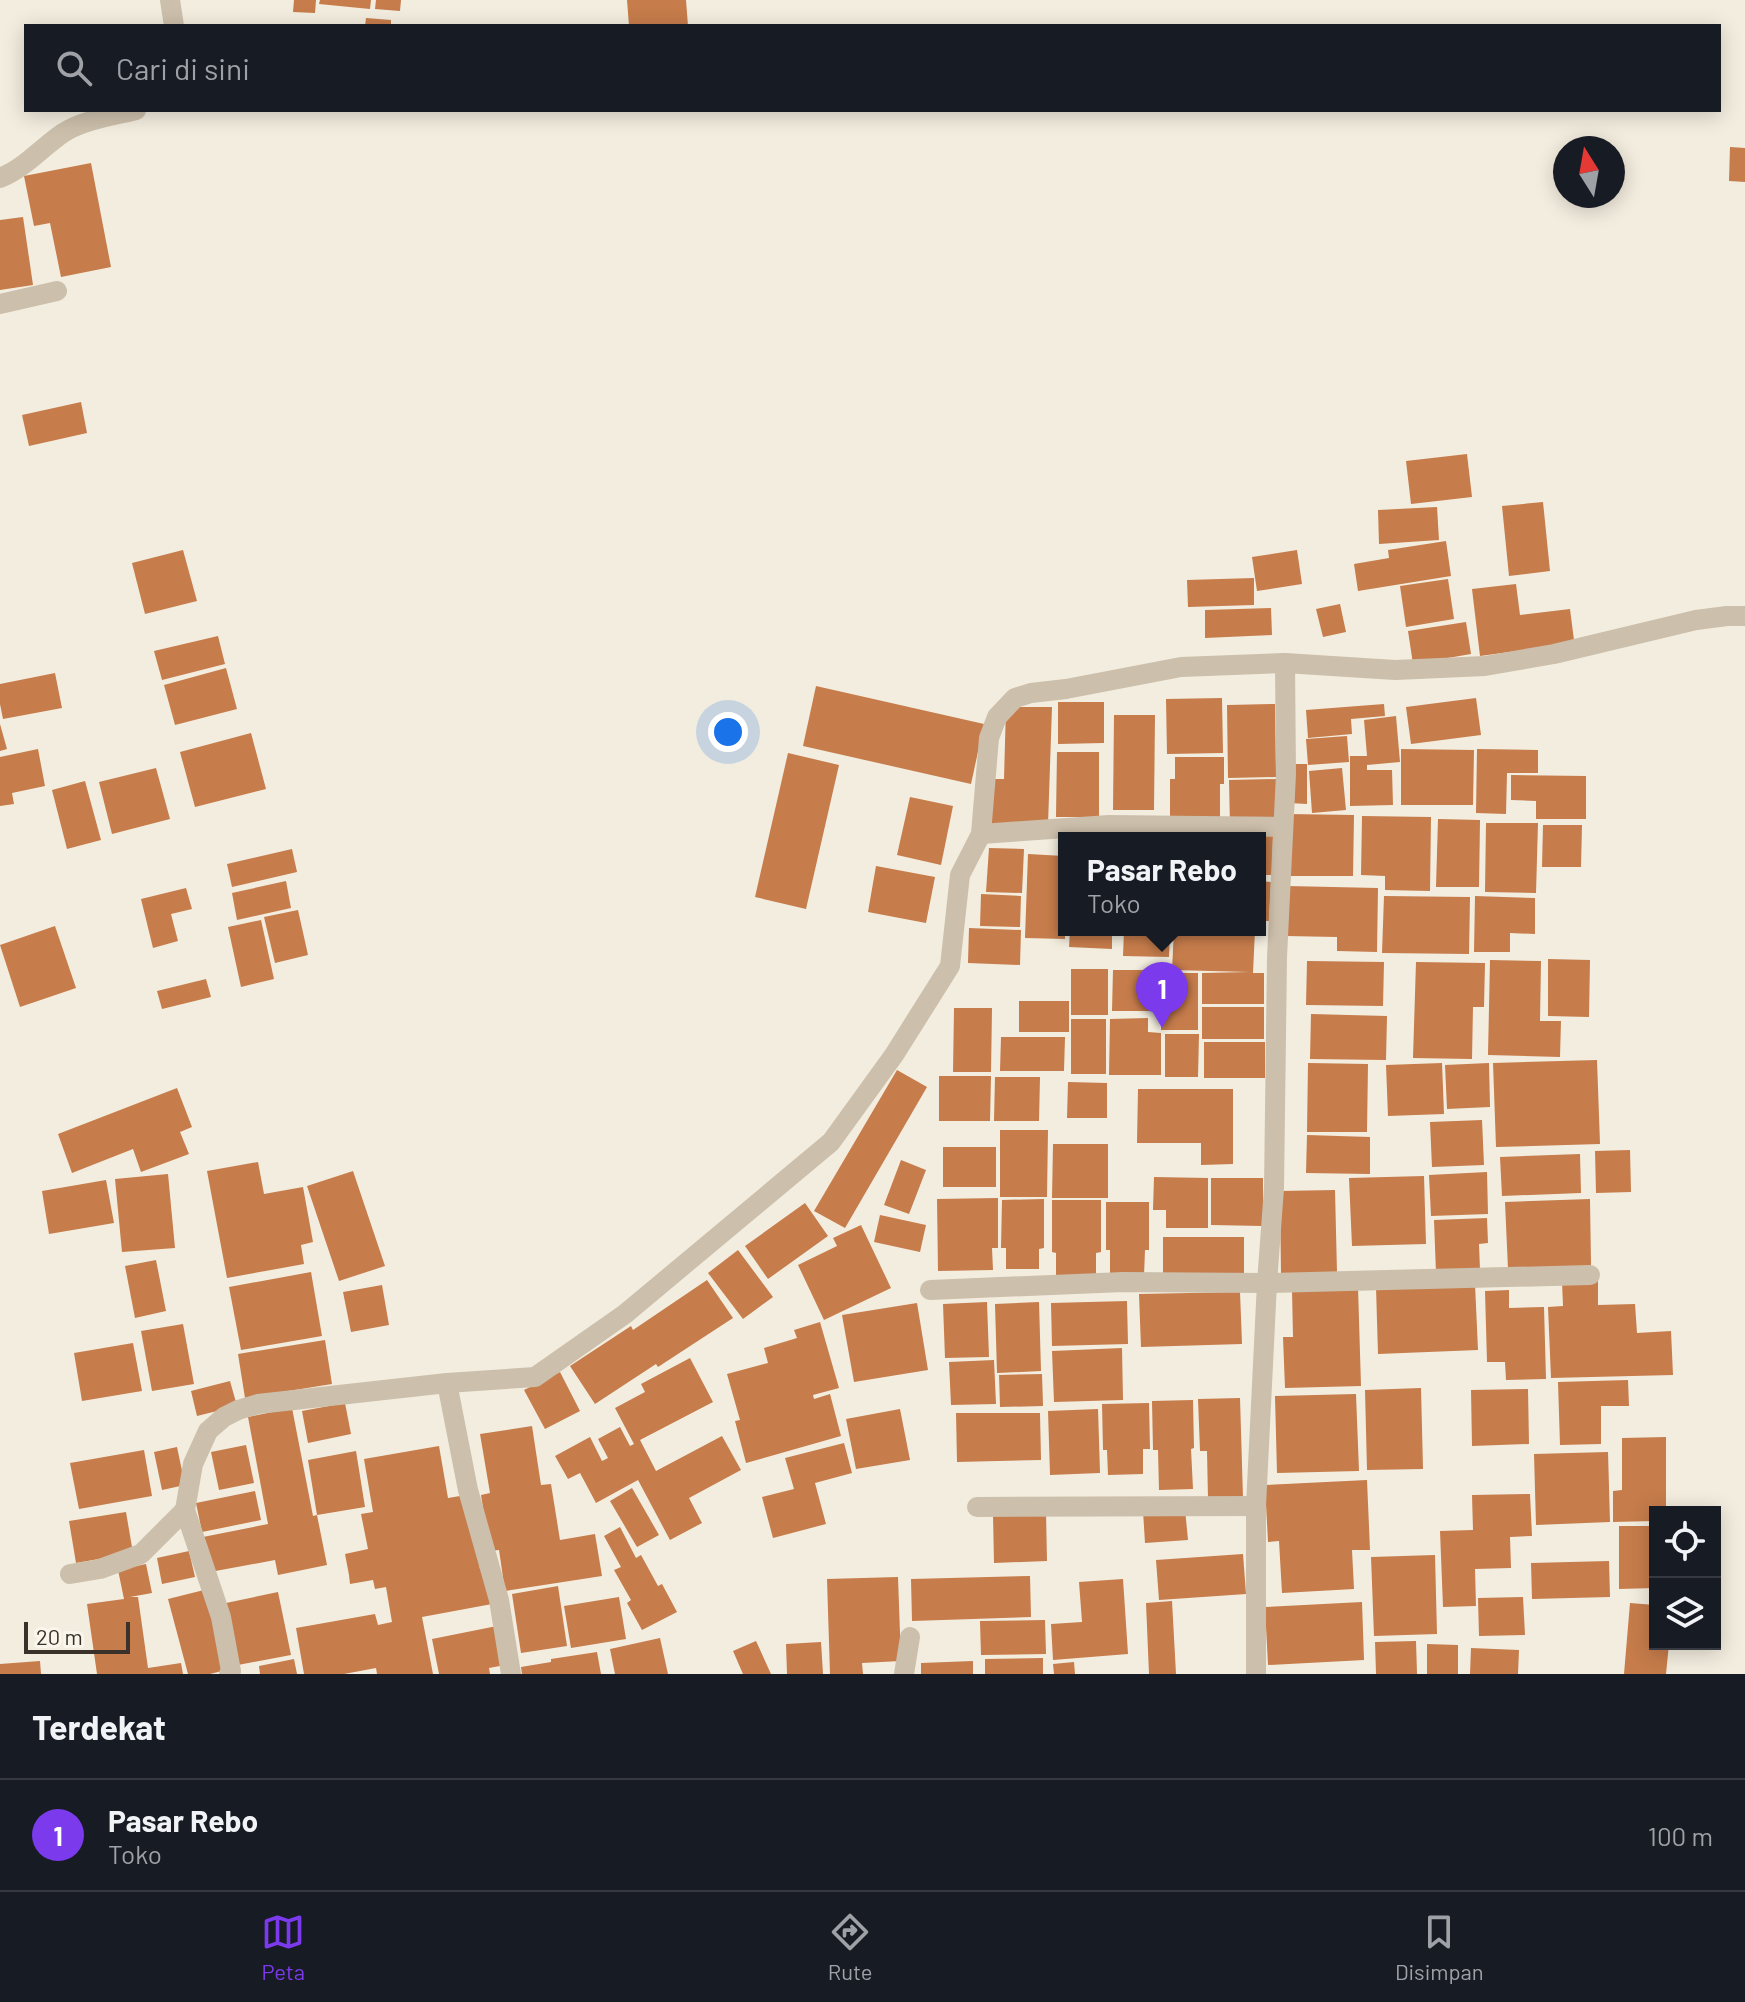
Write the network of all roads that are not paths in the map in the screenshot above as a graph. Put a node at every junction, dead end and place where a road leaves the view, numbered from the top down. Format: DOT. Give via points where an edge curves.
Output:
graph roads {
  1 [pos="170,0"];
  2 [pos="174,24"];
  3 [pos="128,112"];
  4 [pos="0,178"];
  5 [pos="57,291"];
  6 [pos="0,304"];
  7 [pos="1745,616"];
  8 [pos="1285,663"];
  9 [pos="1283,827"];
  10 [pos="981,834"];
  11 [pos="1590,1275"];
  12 [pos="1267,1283"];
  13 [pos="930,1290"];
  14 [pos="447,1383"];
  15 [pos="1256,1506"];
  16 [pos="977,1507"];
  17 [pos="185,1510"];
  18 [pos="70,1574"];
  19 [pos="910,1637"];
  20 [pos="229,1674"];
  21 [pos="511,1674"];
  22 [pos="904,1674"];
  23 [pos="1256,1674"];
  1 -- 2 [label="street"];
  3 -- 4 [label="street" via="64,132 24,166"];
  5 -- 6 [label="street"];
  7 -- 8 [label="street" via="1696,620 1485,666 1395,670"];
  8 -- 9 [label="street"];
  8 -- 10 [label="street" via="1181,667 1015,698 997,717 989,738"];
  9 -- 10 [label="street" via="1109,825"];
  9 -- 12 [label="street"];
  10 -- 14 [label="street" via="960,875 950,966 831,1142 625,1314 535,1377"];
  11 -- 12 [label="street"];
  12 -- 13 [label="street"];
  12 -- 15 [label="street"];
  14 -- 17 [label="street" via="238,1410 208,1431 193,1464"];
  14 -- 21 [label="street" via="468,1490 499,1600"];
  15 -- 16 [label="street"];
  15 -- 23 [label="street"];
  17 -- 18 [label="street" via="141,1554"];
  17 -- 20 [label="street" via="221,1617"];
  19 -- 22 [label="street"];
}
